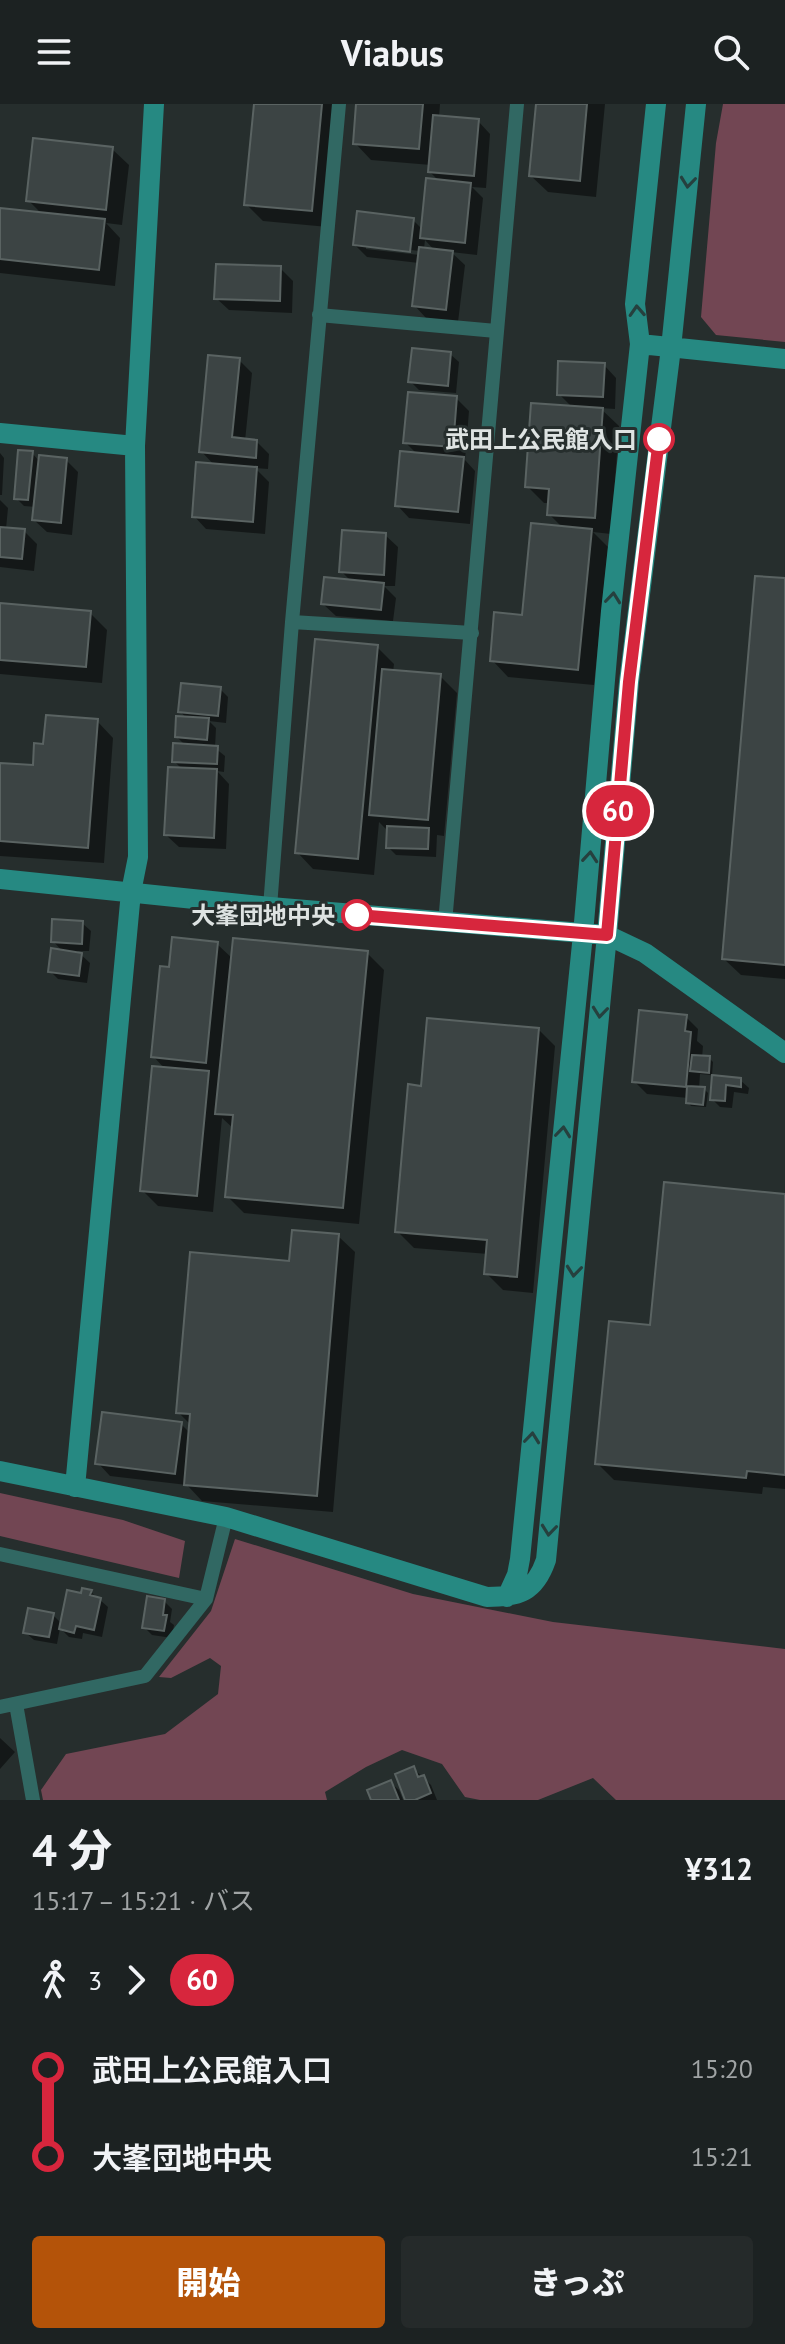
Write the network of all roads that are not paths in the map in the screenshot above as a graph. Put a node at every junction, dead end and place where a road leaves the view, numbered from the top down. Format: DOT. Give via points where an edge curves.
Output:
graph roads {
  1 [pos="154,104"];
  2 [pos="339,104"];
  3 [pos="517,104"];
  4 [pos="656,104"];
  5 [pos="696,104"];
  6 [pos="319,315"];
  7 [pos="496,331"];
  8 [pos="640,344"];
  9 [pos="671,348"];
  10 [pos="785,359"];
  11 [pos="0,433"];
  12 [pos="135,446"];
  13 [pos="292,622"];
  14 [pos="472,633"];
  15 [pos="0,879"];
  16 [pos="131,892"];
  17 [pos="270,907"];
  18 [pos="445,923"];
  19 [pos="583,934"];
  20 [pos="607,935"];
  21 [pos="785,1053"];
  22 [pos="0,1471"];
  23 [pos="75,1487"];
  24 [pos="226,1517"];
  25 [pos="0,1554"];
  26 [pos="507,1597"];
  27 [pos="206,1599"];
  28 [pos="16,1704"];
  29 [pos="0,1707"];
  30 [pos="33,1800"];
  1 -- 12 [label="street"];
  2 -- 6 [label="street"];
  3 -- 7 [label="street"];
  8 -- 4 [label="street, one-way" via="635,304"];
  5 -- 9 [label="street, one-way"];
  6 -- 7 [label="street"];
  6 -- 13 [label="street"];
  7 -- 14 [label="street"];
  8 -- 9 [label="street"];
  19 -- 8 [label="street, one-way"];
  9 -- 10 [label="street"];
  9 -- 20 [label="street" via="629,682"];
  11 -- 12 [label="street"];
  12 -- 16 [label="street" via="138,857"];
  13 -- 14 [label="street"];
  13 -- 17 [label="street"];
  14 -- 18 [label="street"];
  15 -- 16 [label="street"];
  16 -- 17 [label="street"];
  16 -- 23 [label="street"];
  17 -- 18 [label="street"];
  18 -- 19 [label="street"];
  19 -- 20 [label="street"];
  26 -- 19 [label="street, one-way" via="520,1559"];
  20 -- 21 [label="street" via="645,953"];
  20 -- 26 [label="street, one-way" via="546,1560 540,1578 521,1594"];
  22 -- 23 [label="street"];
  23 -- 24 [label="street"];
  24 -- 26 [label="street" via="487,1597"];
  24 -- 27 [label="street"];
  25 -- 27 [label="street"];
  27 -- 28 [label="street" via="145,1676"];
  28 -- 29 [label="street"];
  28 -- 30 [label="street"];
}
